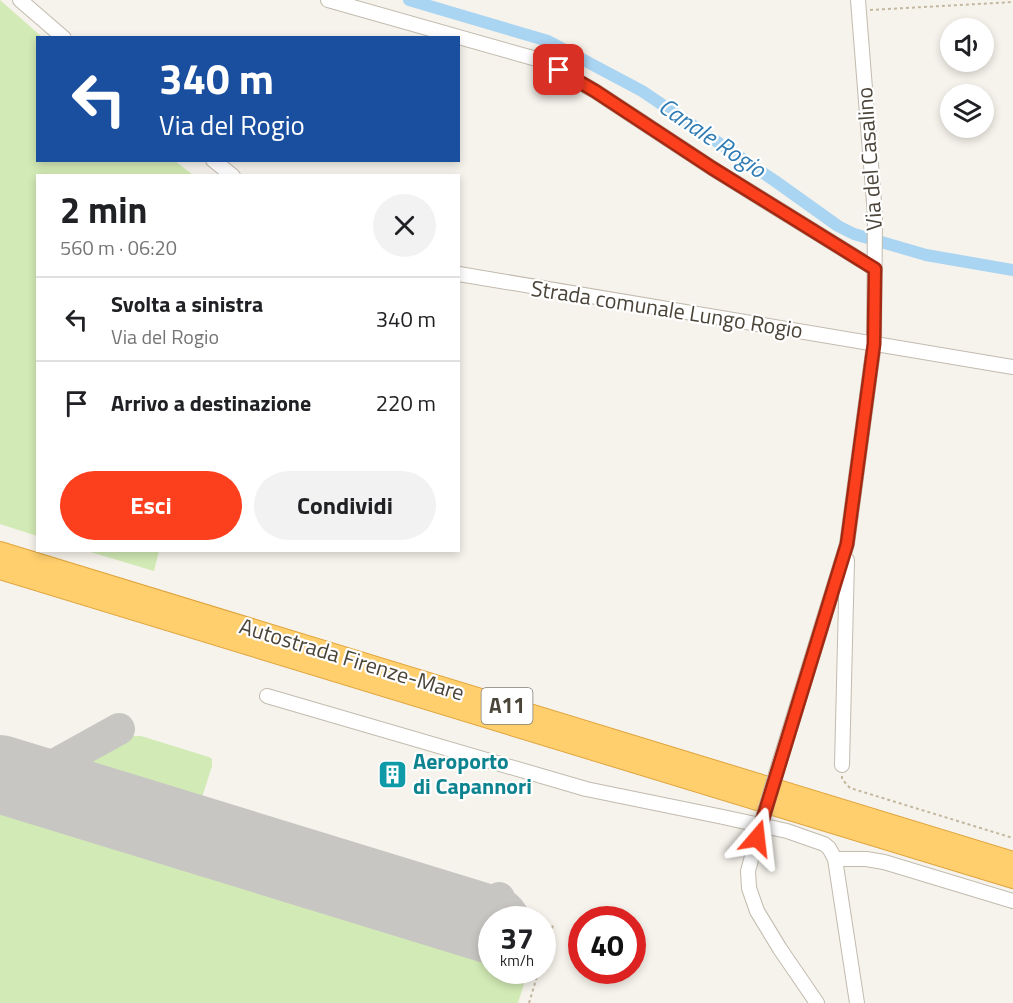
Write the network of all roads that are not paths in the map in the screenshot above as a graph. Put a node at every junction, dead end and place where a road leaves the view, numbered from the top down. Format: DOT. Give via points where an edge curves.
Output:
graph roads {
  1 [pos="20,0"];
  2 [pos="328,0"];
  3 [pos="858,5"];
  4 [pos="62,36"];
  5 [pos="455,36"];
  6 [pos="460,37"];
  7 [pos="216,162"];
  8 [pos="230,174"];
  9 [pos="875,269"];
  10 [pos="460,274"];
  11 [pos="874,344"];
  12 [pos="1013,367"];
  13 [pos="847,544"];
  14 [pos="0,552"];
  15 [pos="0,569"];
  16 [pos="267,696"];
  17 [pos="842,765"];
  18 [pos="835,859"];
  19 [pos="1013,862"];
  20 [pos="1013,878"];
  21 [pos="1013,901"];
  22 [pos="817,1003"];
  23 [pos="857,1003"];
  1 -- 4 [label="street"];
  2 -- 5 [label="street"];
  3 -- 9 [label="street, Via del Casalino"];
  6 -- 9 [label="street" via="540,60"];
  7 -- 8 [label="street"];
  9 -- 11 [label="street, Via del Casalino"];
  10 -- 11 [label="street, Strada comunale Lungo Rogio"];
  11 -- 12 [label="street, Strada comunale Lungo Rogio"];
  11 -- 13 [label="street, Via del Casalino"];
  13 -- 17 [label="street"];
  13 -- 22 [label="street, Via del Casalino, bridge" via="748,871 757,911"];
  14 -- 19 [label="highway, Autostrada Firenze-Mare / A11"];
  15 -- 20 [label="highway, Autostrada Firenze-Mare / A11"];
  16 -- 18 [label="street" via="586,789 787,831 824,844"];
  18 -- 21 [label="street" via="884,862"];
  18 -- 23 [label="street"];
}
